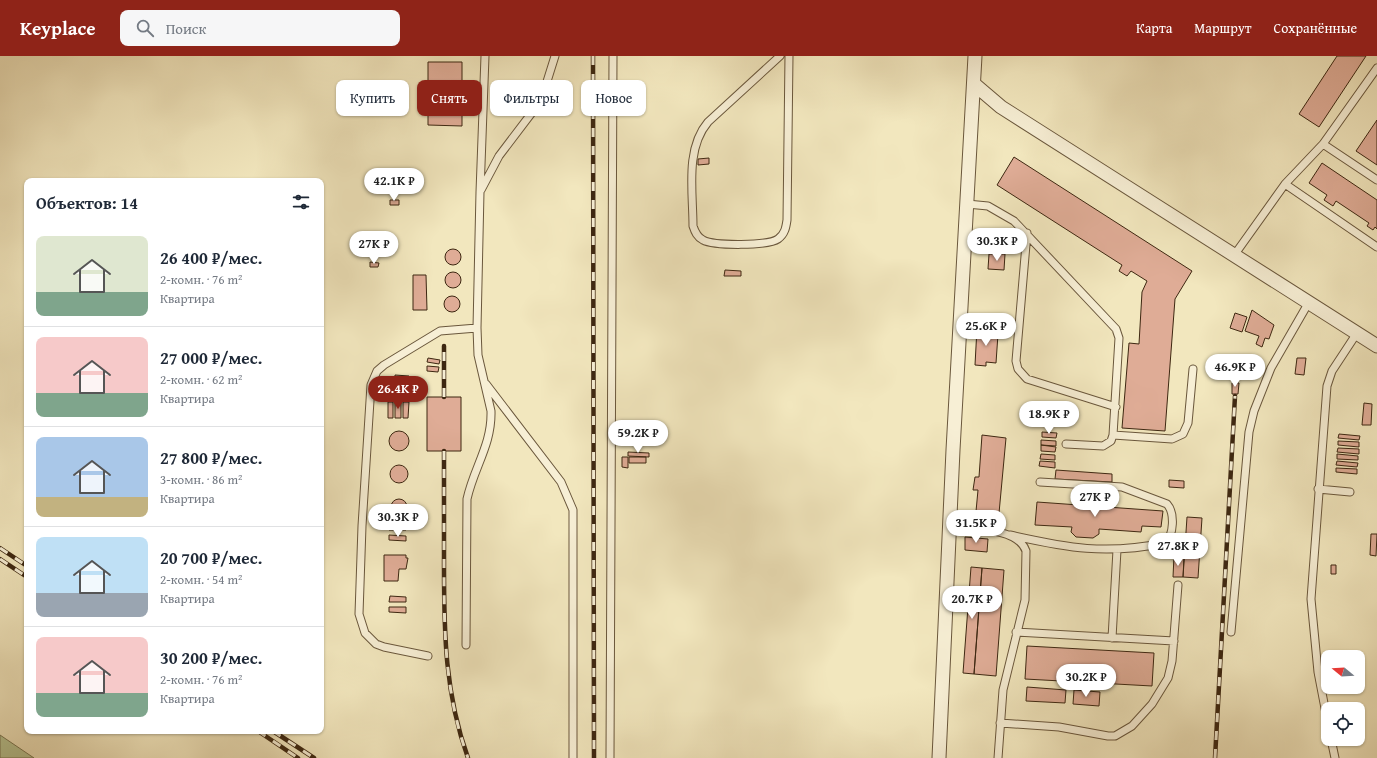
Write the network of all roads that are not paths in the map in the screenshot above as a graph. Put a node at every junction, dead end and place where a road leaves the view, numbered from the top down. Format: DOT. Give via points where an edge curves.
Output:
graph roads {
  1 [pos="485,56"];
  2 [pos="555,56"];
  3 [pos="613,56"];
  4 [pos="780,56"];
  5 [pos="789,56"];
  6 [pos="975,56"];
  7 [pos="1377,68"];
  8 [pos="974,84"];
  9 [pos="1323,144"];
  10 [pos="1377,180"];
  11 [pos="1285,184"];
  12 [pos="480,192"];
  13 [pos="967,204"];
  14 [pos="1027,233"];
  15 [pos="1377,247"];
  16 [pos="1234,254"];
  17 [pos="1309,302"];
  18 [pos="477,328"];
  19 [pos="1357,333"];
  20 [pos="1377,346"];
  21 [pos="1193,369"];
  22 [pos="484,380"];
  23 [pos="1116,407"];
  24 [pos="1113,435"];
  25 [pos="1066,444"];
  26 [pos="1040,482"];
  27 [pos="1318,490"];
  28 [pos="1350,492"];
  29 [pos="949,528"];
  30 [pos="1010,535"];
  31 [pos="1117,550"];
  32 [pos="1178,585"];
  33 [pos="1016,632"];
  34 [pos="1231,632"];
  35 [pos="1112,638"];
  36 [pos="1174,642"];
  37 [pos="466,645"];
  38 [pos="428,656"];
  39 [pos="1324,702"];
  40 [pos="1000,723"];
  41 [pos="1332,746"];
  42 [pos="573,758"];
  43 [pos="610,758"];
  44 [pos="939,758"];
  45 [pos="998,758"];
  46 [pos="1335,758"];
  1 -- 12 [label="lane"];
  2 -- 12 [label="lane" via="537,106 499,156"];
  3 -- 43 [label="lane"];
  4 -- 5 [label="lane" via="708,122 697,140 693,155 693,226 701,240 717,244 764,243 778,239 783,234 787,220"];
  6 -- 8 [label="street"];
  7 -- 9 [label="lane"];
  8 -- 13 [label="street"];
  8 -- 16 [label="street" via="1001,107"];
  9 -- 10 [label="lane"];
  9 -- 11 [label="lane"];
  11 -- 15 [label="lane"];
  11 -- 16 [label="lane"];
  12 -- 18 [label="lane"];
  13 -- 14 [label="lane" via="994,209"];
  13 -- 29 [label="street"];
  14 -- 23 [label="lane" via="1116,329 1120,345"];
  14 -- 23 [label="lane" via="1016,361 1018,369 1027,379"];
  16 -- 17 [label="street"];
  17 -- 19 [label="street"];
  17 -- 34 [label="lane" via="1271,368 1254,411 1249,432"];
  18 -- 22 [label="lane" via="478,355"];
  18 -- 38 [label="lane" via="449,329 432,334 384,365 377,371 371,384 359,614 365,633 376,644"];
  19 -- 20 [label="street"];
  19 -- 27 [label="lane" via="1328,379"];
  21 -- 24 [label="lane" via="1188,423 1183,434 1172,438"];
  22 -- 37 [label="lane" via="491,419 487,446 470,484 467,499"];
  22 -- 42 [label="lane" via="561,482 573,510"];
  23 -- 24 [label="lane"];
  24 -- 25 [label="lane" via="1111,441 1104,446"];
  26 -- 31 [label="lane" via="1122,487 1170,507 1170,537 1165,543"];
  27 -- 28 [label="lane"];
  27 -- 39 [label="lane" via="1311,599 1318,672"];
  29 -- 30 [label="lane"];
  29 -- 44 [label="street"];
  30 -- 31 [label="lane" via="1071,548"];
  30 -- 33 [label="lane" via="1024,544 1027,557 1025,600"];
  31 -- 35 [label="lane"];
  32 -- 36 [label="lane"];
  33 -- 35 [label="lane"];
  33 -- 40 [label="lane" via="1003,690"];
  35 -- 36 [label="lane"];
  36 -- 40 [label="lane" via="1168,678 1152,704 1124,732 1108,736 1059,726"];
  40 -- 45 [label="lane"];
  41 -- 46 [label="lane"];
}
